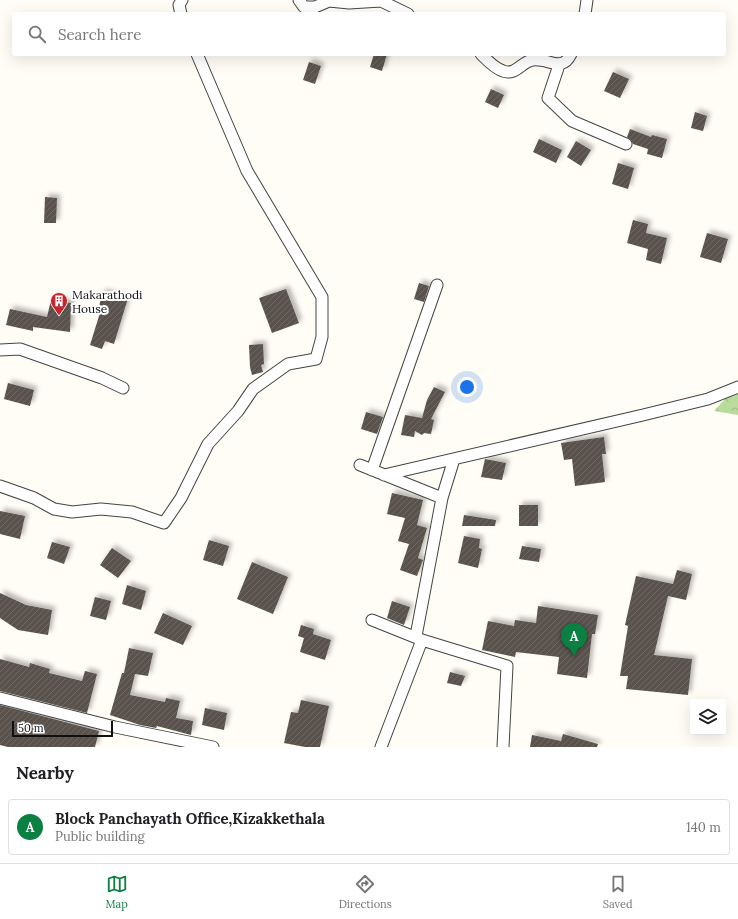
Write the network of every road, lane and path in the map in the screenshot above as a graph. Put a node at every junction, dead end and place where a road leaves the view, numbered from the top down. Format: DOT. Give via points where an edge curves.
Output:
graph roads {
  1 [pos="182,0"];
  2 [pos="299,0"];
  3 [pos="587,0"];
  4 [pos="181,12"];
  5 [pos="404,12"];
  6 [pos="585,12"];
  7 [pos="198,56"];
  8 [pos="483,56"];
  9 [pos="571,56"];
  10 [pos="559,64"];
  11 [pos="626,144"];
  12 [pos="437,285"];
  13 [pos="0,350"];
  14 [pos="738,387"];
  15 [pos="123,388"];
  16 [pos="454,459"];
  17 [pos="360,465"];
  18 [pos="372,470"];
  19 [pos="384,475"];
  20 [pos="0,486"];
  21 [pos="442,498"];
  22 [pos="372,620"];
  23 [pos="419,638"];
  24 [pos="0,698"];
  25 [pos="213,747"];
  26 [pos="382,747"];
  27 [pos="503,747"];
  1 -- 4 [label="street" via="179,5"];
  2 -- 5 [label="street" via="304,7 315,7 329,0 349,3 381,1"];
  3 -- 6 [label="street"];
  7 -- 20 [label="street" via="247,171 322,297 322,337 316,359 288,364 253,389 238,411 208,444 181,498 164,523 132,512 101,509 72,512 54,509 34,498"];
  8 -- 10 [label="street" via="495,67 510,72 534,60"];
  9 -- 10 [label="street" via="569,60"];
  10 -- 11 [label="street" via="548,98 572,121"];
  12 -- 18 [label="street"];
  13 -- 15 [label="street" via="20,349"];
  14 -- 16 [label="street" via="708,399 665,410"];
  16 -- 19 [label="street"];
  16 -- 21 [label="street"];
  17 -- 18 [label="street"];
  18 -- 19 [label="street"];
  19 -- 21 [label="street"];
  21 -- 23 [label="street"];
  22 -- 23 [label="street"];
  23 -- 26 [label="street"];
  23 -- 27 [label="street" via="507,666"];
  24 -- 25 [label="street" via="115,727"];
}
